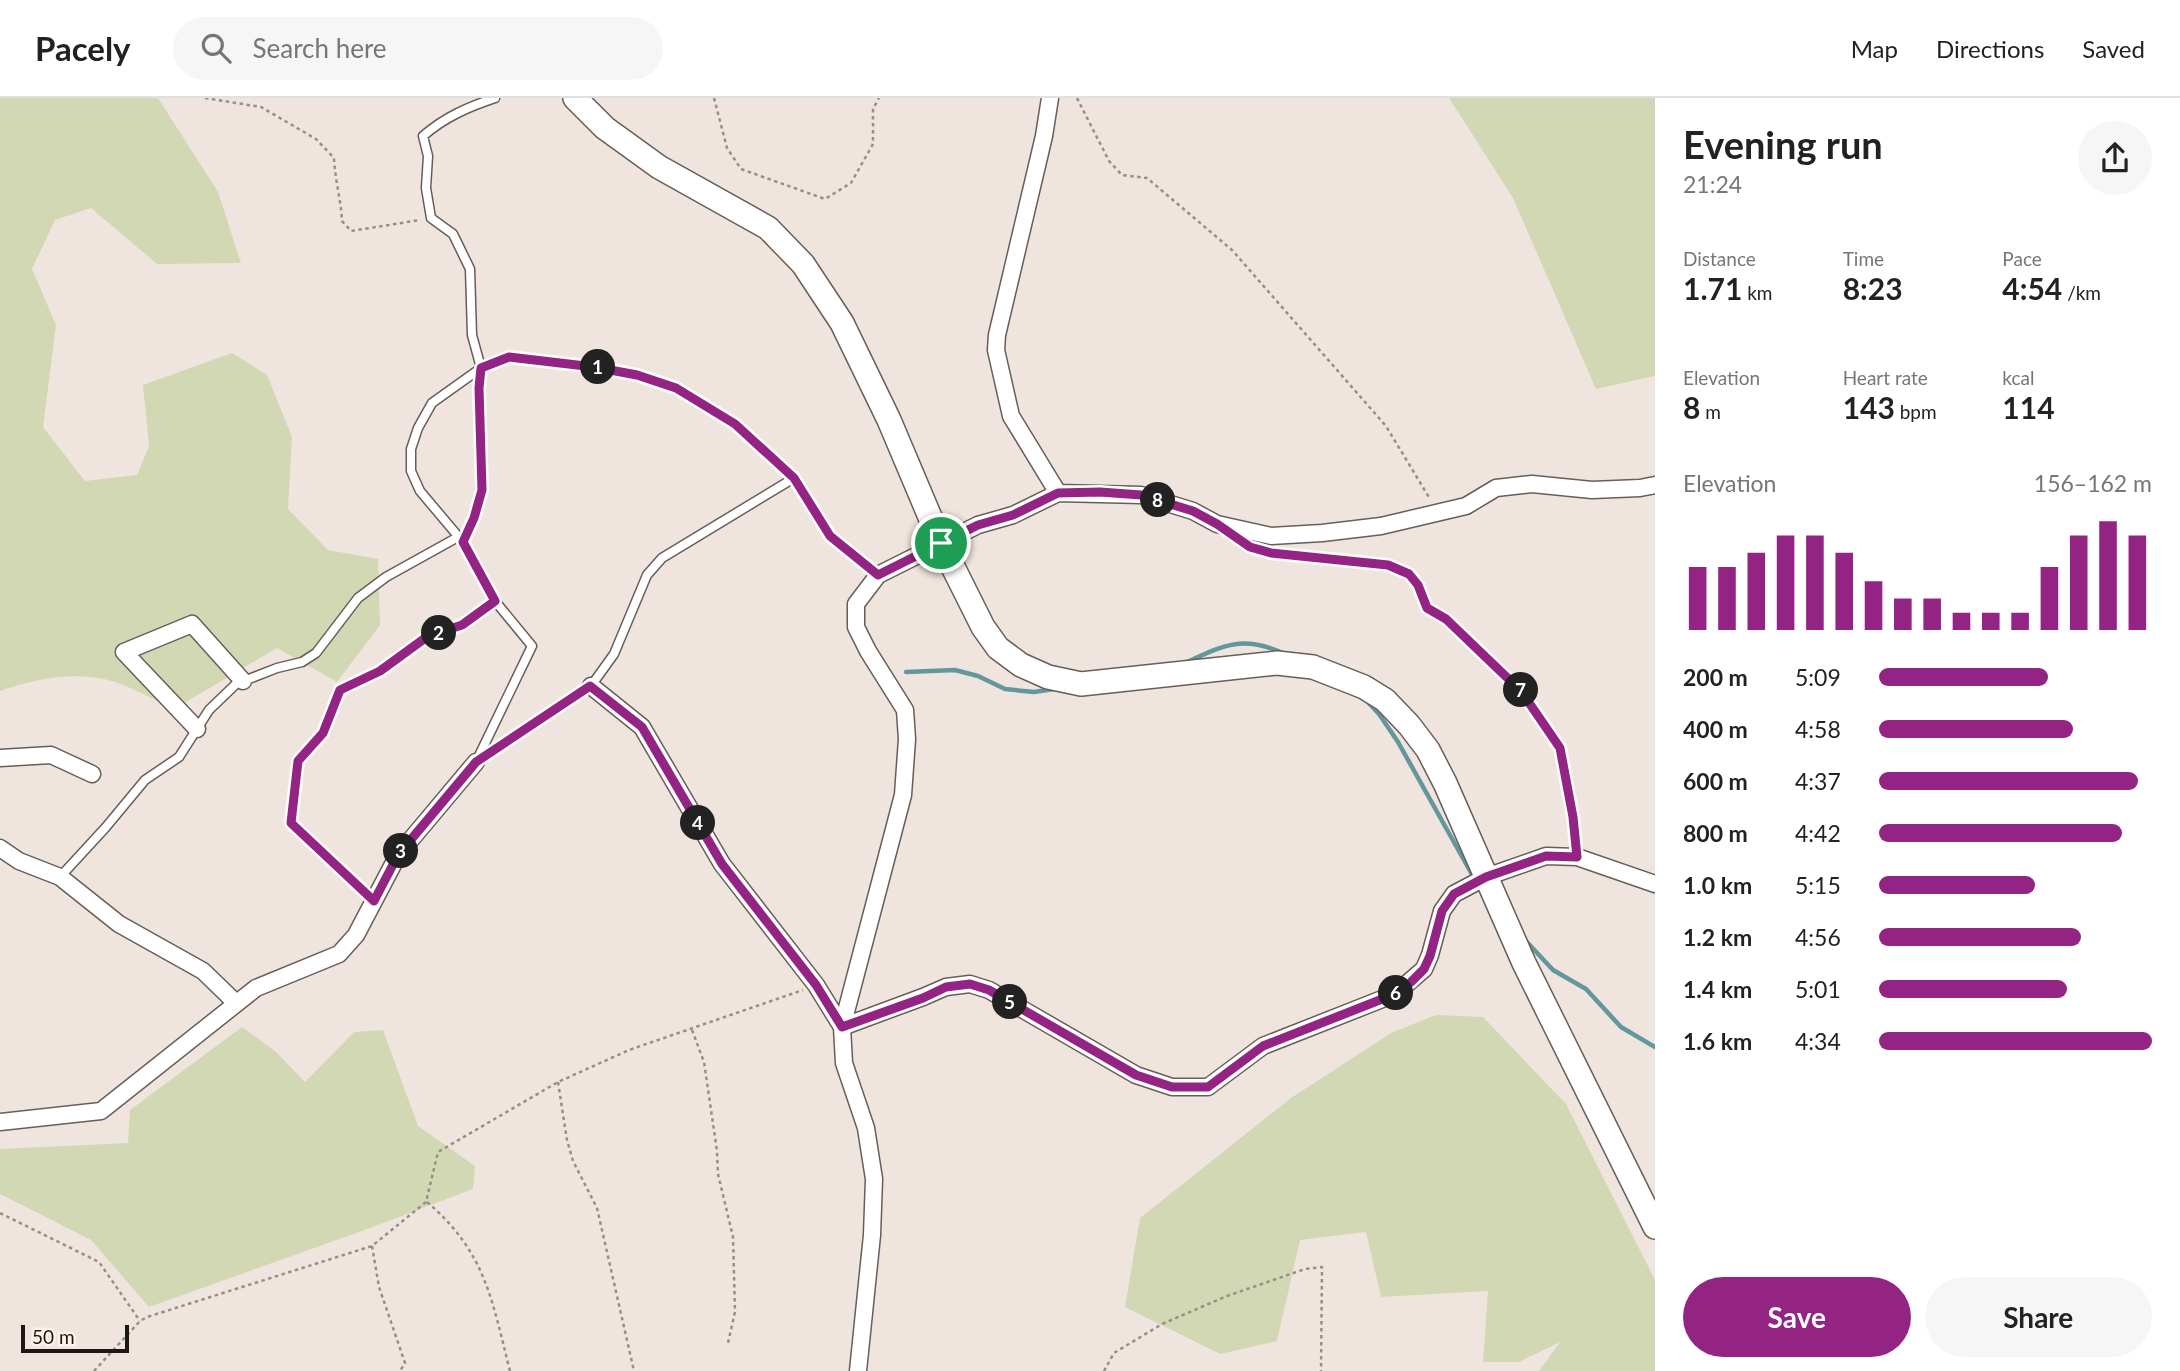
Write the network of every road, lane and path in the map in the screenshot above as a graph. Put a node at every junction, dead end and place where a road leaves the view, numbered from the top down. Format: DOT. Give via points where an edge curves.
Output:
graph roads {
  1 [pos="205,98"];
  2 [pos="495,98"];
  3 [pos="575,98"];
  4 [pos="714,98"];
  5 [pos="878,98"];
  6 [pos="1050,98"];
  7 [pos="1077,98"];
  8 [pos="431,218"];
  9 [pos="481,368"];
  10 [pos="794,478"];
  11 [pos="1655,485"];
  12 [pos="1058,493"];
  13 [pos="1437,513"];
  14 [pos="460,539"];
  15 [pos="941,543"];
  16 [pos="1261,550"];
  17 [pos="878,575"];
  18 [pos="495,601"];
  19 [pos="243,681"];
  20 [pos="590,686"];
  21 [pos="197,729"];
  22 [pos="0,758"];
  23 [pos="476,762"];
  24 [pos="92,774"];
  25 [pos="0,848"];
  26 [pos="1577,857"];
  27 [pos="60,877"];
  28 [pos="1486,877"];
  29 [pos="1655,884"];
  30 [pos="374,901"];
  31 [pos="816,985"];
  32 [pos="236,1003"];
  33 [pos="842,1027"];
  34 [pos="691,1029"];
  35 [pos="558,1082"];
  36 [pos="0,1122"];
  37 [pos="426,1202"];
  38 [pos="0,1213"];
  39 [pos="1655,1227"];
  40 [pos="372,1246"];
  41 [pos="140,1321"];
  42 [pos="728,1343"];
  43 [pos="94,1371"];
  44 [pos="400,1371"];
  45 [pos="509,1371"];
  46 [pos="634,1371"];
  47 [pos="858,1371"];
  48 [pos="1104,1371"];
  49 [pos="1321,1371"];
  1 -- 8 [label="path" via="261,107 316,139 334,159 342,221 351,231"];
  2 -- 8 [label="lane" via="440,121 423,136"];
  3 -- 15 [label="street" via="605,128 659,167 768,228 803,264 842,323"];
  4 -- 5 [label="path" via="727,148 741,169 825,199 850,183 873,144 873,109"];
  6 -- 12 [label="street" via="996,350 1011,416"];
  7 -- 13 [label="path" via="1109,161 1122,175 1147,178 1232,250 1386,426"];
  8 -- 9 [label="lane" via="453,234 470,269 472,335"];
  9 -- 10 [label="lane" via="509,357 637,375 676,388 735,424"];
  9 -- 14 [label="lane" via="482,490 474,518"];
  9 -- 14 [label="lane" via="432,403 411,449 411,471 421,491"];
  10 -- 17 [label="lane" via="830,536"];
  10 -- 20 [label="lane" via="662,558 647,575 614,654"];
  11 -- 13 [label="street" via="1592,490 1532,484 1496,488 1466,506"];
  12 -- 13 [label="street" via="1141,495 1193,511 1217,524 1271,536 1381,526"];
  12 -- 15 [label="street"];
  14 -- 18 [label="lane"];
  14 -- 19 [label="lane" via="386,577 358,598 309,658"];
  15 -- 17 [label="street"];
  15 -- 28 [label="street" via="998,648 1048,677 1081,684 1277,663 1313,667 1364,687 1385,700 1428,750"];
  16 -- 26 [label="path" via="1388,565 1409,574 1427,608 1446,619 1521,691 1560,748"];
  17 -- 33 [label="street" via="856,604 856,627 905,709 903,795"];
  18 -- 23 [label="lane" via="533,646"];
  18 -- 30 [label="lane" via="462,625 428,636 380,671 340,690 323,733 298,761 291,823"];
  19 -- 21 [label="lane" via="209,710"];
  19 -- 21 [label="street" via="192,624 124,652"];
  20 -- 23 [label="lane"];
  20 -- 31 [label="street" via="642,727 722,864"];
  21 -- 27 [label="lane" via="179,757 145,780"];
  22 -- 24 [label="street" via="51,755"];
  23 -- 30 [label="street" via="398,855"];
  25 -- 27 [label="street"];
  26 -- 28 [label="street" via="1546,856"];
  26 -- 29 [label="street"];
  27 -- 32 [label="street" via="119,924 204,971"];
  28 -- 33 [label="street" via="1454,894 1442,911 1424,969 1411,982 1395,994 1263,1046 1208,1087 1172,1087 1136,1075 989,990 970,984 946,987"];
  28 -- 39 [label="street"];
  30 -- 32 [label="street" via="356,935 339,954 256,988"];
  31 -- 33 [label="street"];
  31 -- 34 [label="path"];
  32 -- 36 [label="street" via="101,1111"];
  33 -- 47 [label="street" via="844,1063 866,1128 874,1179"];
  34 -- 35 [label="path"];
  34 -- 42 [label="path" via="704,1062 718,1174 733,1237 735,1312"];
  35 -- 37 [label="path" via="438,1152"];
  35 -- 46 [label="path" via="567,1140 597,1208"];
  37 -- 40 [label="path"];
  37 -- 45 [label="path" via="446,1218 482,1271"];
  38 -- 41 [label="path" via="99,1262"];
  40 -- 41 [label="path"];
  40 -- 44 [label="path" via="379,1287 405,1363"];
  41 -- 43 [label="path"];
  48 -- 49 [label="path" via="1114,1353 1162,1324 1227,1296 1322,1266"];
}
